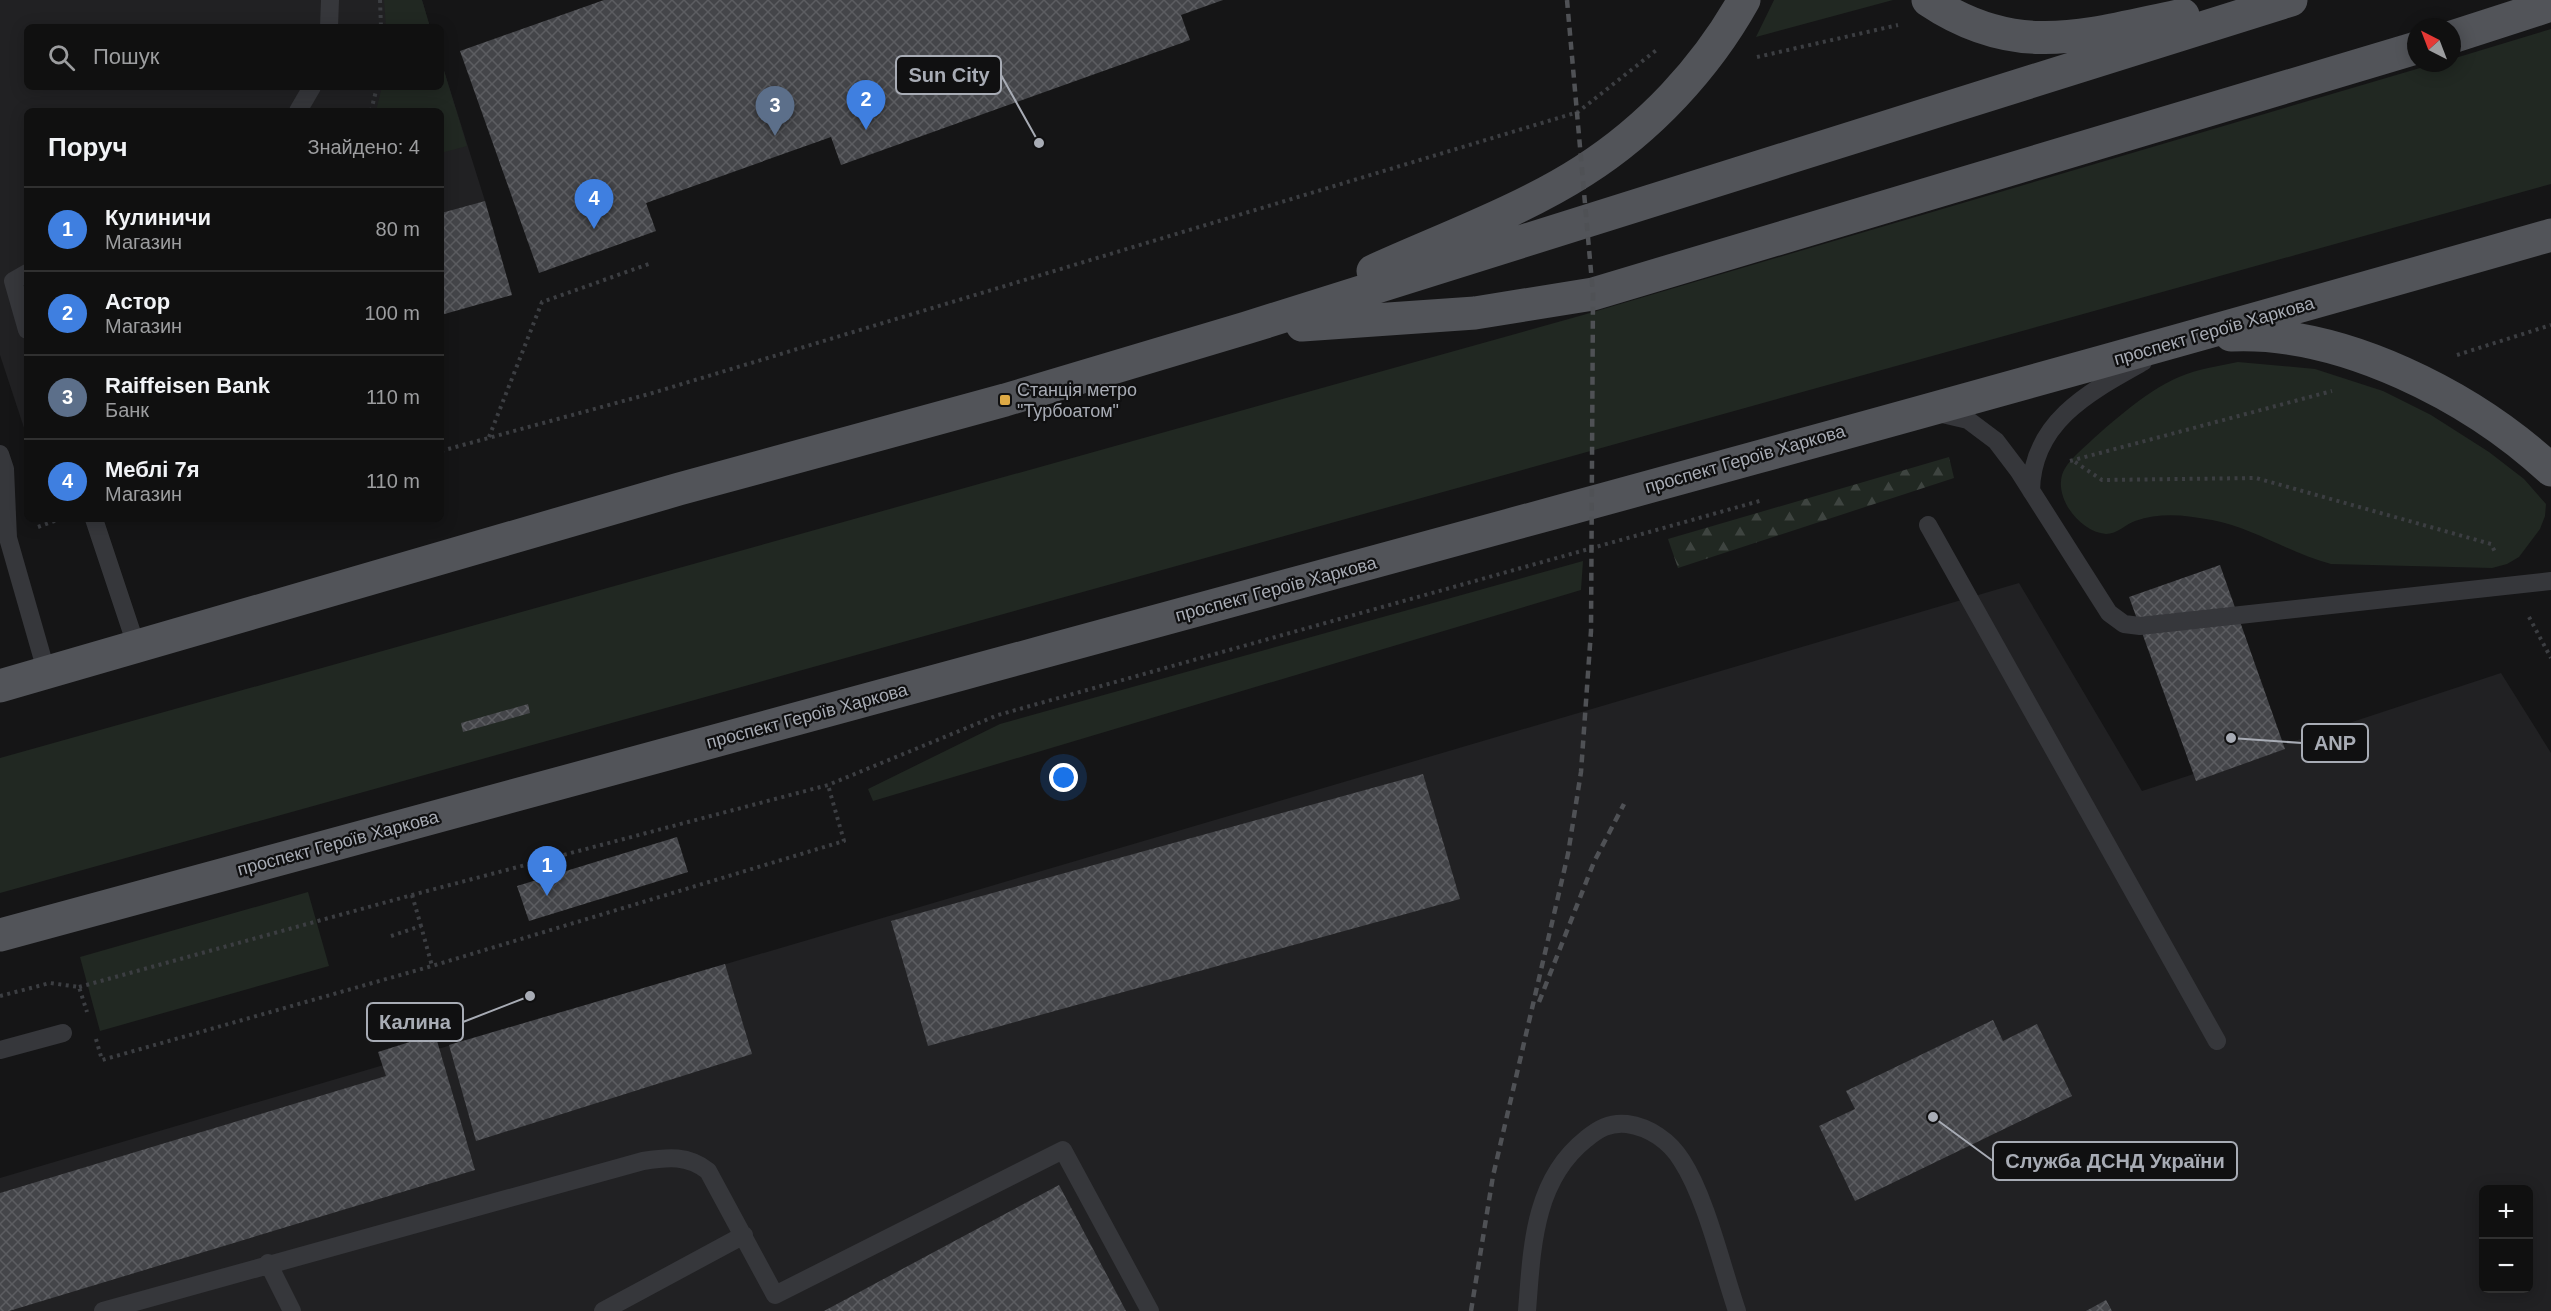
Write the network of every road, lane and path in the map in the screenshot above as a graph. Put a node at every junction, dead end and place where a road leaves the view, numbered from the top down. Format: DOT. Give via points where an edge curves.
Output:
graph roads {
  1 [pos="330,0"];
  2 [pos="380,0"];
  3 [pos="1744,0"];
  4 [pos="2259,0"];
  5 [pos="2291,0"];
  6 [pos="2551,5"];
  7 [pos="1938,7"];
  8 [pos="329,24"];
  9 [pos="381,24"];
  10 [pos="2461,34"];
  11 [pos="1666,42"];
  12 [pos="2407,51"];
  13 [pos="1751,59"];
  14 [pos="310,90"];
  15 [pos="376,90"];
  16 [pos="300,108"];
  17 [pos="372,108"];
  18 [pos="2551,235"];
  19 [pos="649,264"];
  20 [pos="24,275"];
  21 [pos="24,320"];
  22 [pos="2551,325"];
  23 [pos="1246,328"];
  24 [pos="2196,336"];
  25 [pos="2400,373"];
  26 [pos="1916,411"];
  27 [pos="489,438"];
  28 [pos="444,451"];
  29 [pos="0,454"];
  30 [pos="2034,461"];
  31 [pos="2074,461"];
  32 [pos="2551,470"];
  33 [pos="2031,491"];
  34 [pos="1771,497"];
  35 [pos="95,522"];
  36 [pos="1928,525"];
  37 [pos="2551,581"];
  38 [pos="2512,585"];
  39 [pos="137,648"];
  40 [pos="2551,658"];
  41 [pos="47,674"];
  42 [pos="0,686"];
  43 [pos="828,785"];
  44 [pos="412,894"];
  45 [pos="421,926"];
  46 [pos="0,935"];
  47 [pos="391,936"];
  48 [pos="432,966"];
  49 [pos="79,987"];
  50 [pos="0,996"];
  51 [pos="89,1018"];
  52 [pos="92,1029"];
  53 [pos="63,1033"];
  54 [pos="2217,1041"];
  55 [pos="0,1050"];
  56 [pos="744,1235"];
  57 [pos="268,1263"];
  58 [pos="103,1311"];
  59 [pos="292,1311"];
  60 [pos="603,1311"];
  61 [pos="1150,1311"];
  62 [pos="1527,1311"];
  63 [pos="1737,1311"];
  1 -- 8 [label="lane"];
  2 -- 9 [label="path"];
  3 -- 23 [label="main road" via="1708,54 1670,99 1643,126 1584,171"];
  4 -- 7 [label="main road" via="2098,32 2036,38 2007,36 1980,28"];
  5 -- 23 [label="main road"];
  6 -- 10 [label="main road"];
  7 -- 13 [label="path"];
  11 -- 27 [label="path" via="1578,112 649,394"];
  12 -- 23 [label="main road" via="1593,294 1475,313"];
  14 -- 16 [label="lane"];
  15 -- 17 [label="path"];
  18 -- 24 [label="main road, проспект Героїв Харкова"];
  19 -- 27 [label="path" via="542,302"];
  20 -- 21 [label="lane" via="13,281"];
  22 -- 25 [label="path"];
  23 -- 39 [label="main road"];
  24 -- 25 [label="main road" via="2257,335 2307,342 2371,360"];
  24 -- 26 [label="main road, проспект Героїв Харкова"];
  24 -- 30 [label="lane" via="2145,360 2085,397 2052,428"];
  25 -- 31 [label="path"];
  25 -- 32 [label="main road" via="2490,421"];
  26 -- 33 [label="lane" via="1953,415 1982,429 2006,454"];
  26 -- 46 [label="main road, проспект Героїв Харкова"];
  27 -- 28 [label="path"];
  29 -- 41 [label="lane" via="5,469 8,537"];
  30 -- 31 [label="path"];
  30 -- 33 [label="lane"];
  31 -- 38 [label="path" via="2102,480 2256,478 2491,544"];
  33 -- 38 [label="lane" via="2109,613 2132,626"];
  34 -- 43 [label="path" via="998,715"];
  35 -- 39 [label="lane"];
  36 -- 54 [label="lane"];
  37 -- 38 [label="lane"];
  38 -- 40 [label="path"];
  39 -- 41 [label="main road"];
  41 -- 42 [label="main road"];
  43 -- 44 [label="path"];
  43 -- 48 [label="path" via="844,841"];
  44 -- 45 [label="path"];
  44 -- 49 [label="path"];
  45 -- 47 [label="path"];
  45 -- 48 [label="path"];
  48 -- 52 [label="path" via="102,1060"];
  49 -- 50 [label="path" via="50,983"];
  49 -- 51 [label="path"];
  53 -- 55 [label="lane"];
  56 -- 57 [label="lane" via="708,1171 699,1163 676,1157 643,1161"];
  56 -- 60 [label="lane"];
  56 -- 61 [label="lane" via="775,1295 1063,1150"];
  57 -- 58 [label="lane"];
  57 -- 59 [label="lane"];
  62 -- 63 [label="lane" via="1533,1247 1544,1196 1559,1167 1576,1147 1598,1129 1616,1123 1641,1126 1663,1140 1681,1159 1695,1185"];
}
